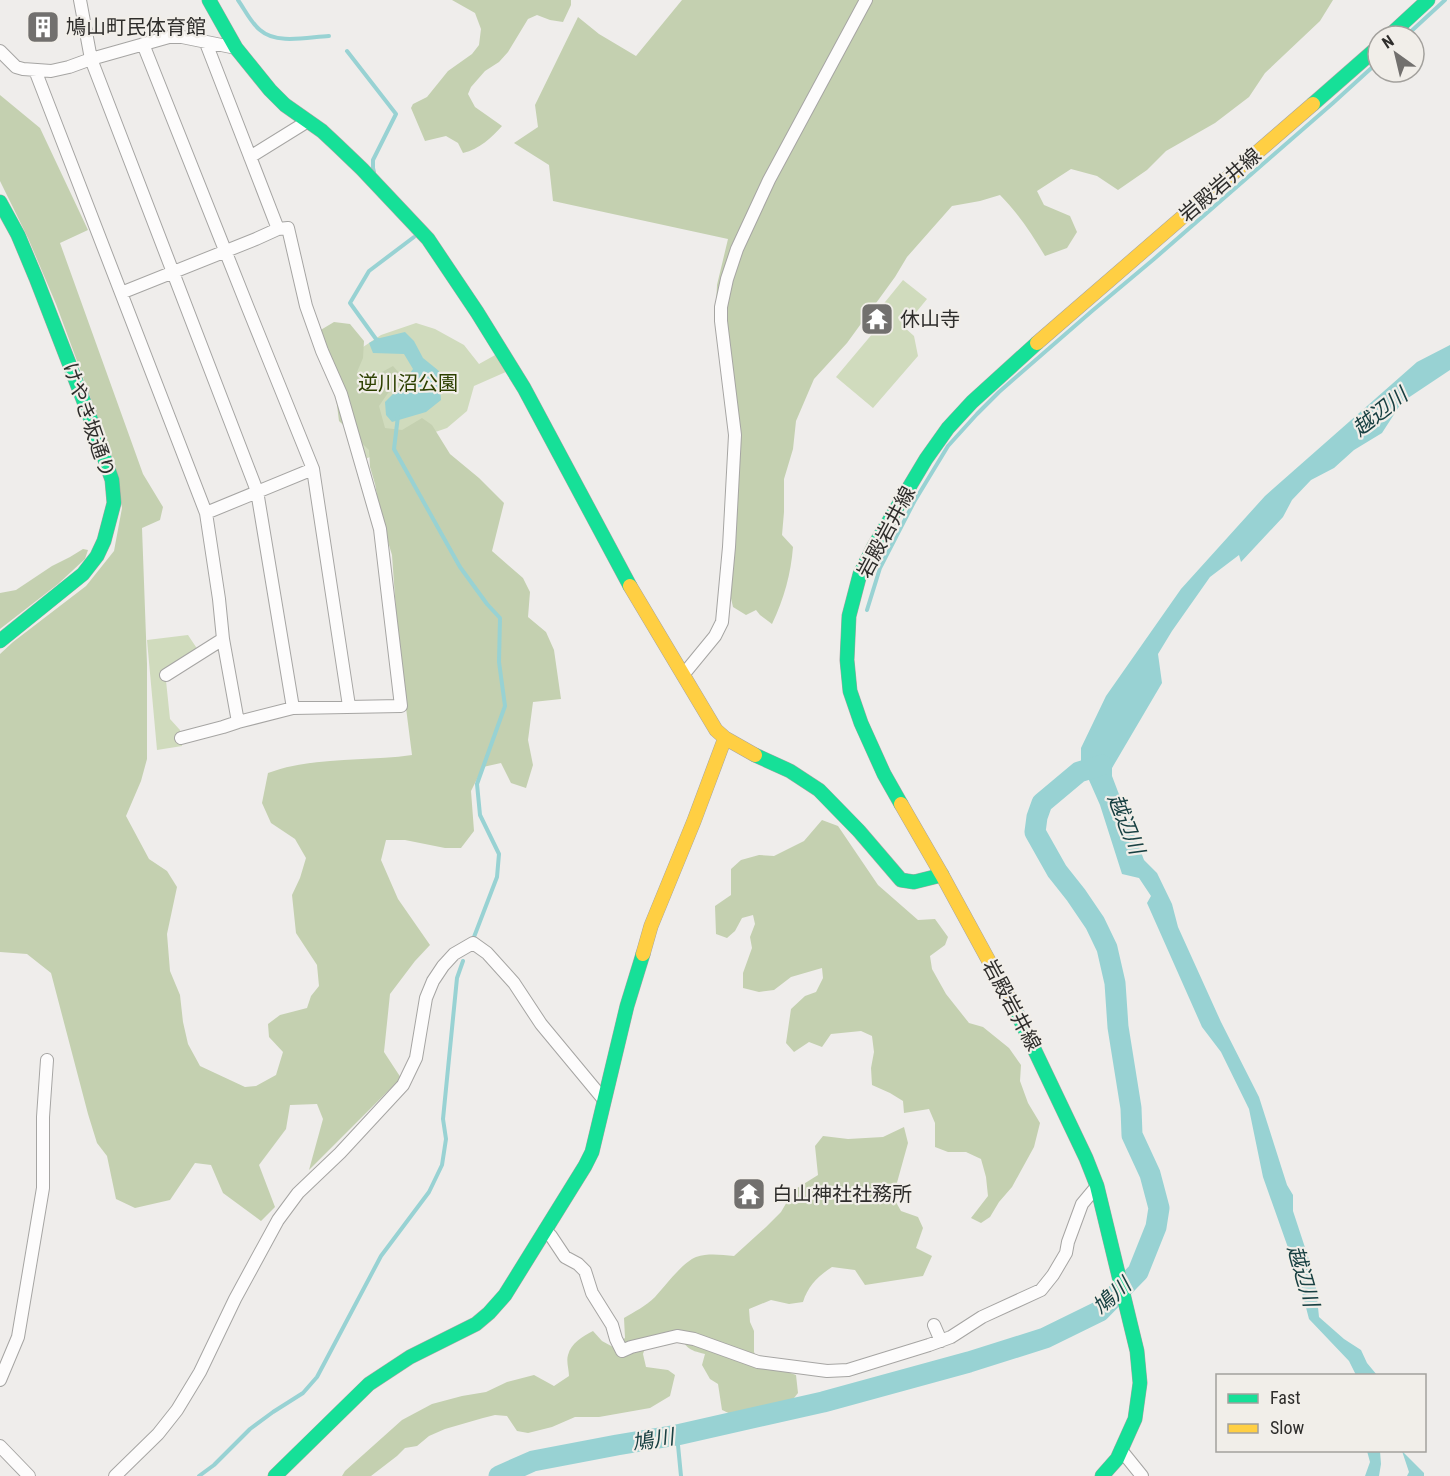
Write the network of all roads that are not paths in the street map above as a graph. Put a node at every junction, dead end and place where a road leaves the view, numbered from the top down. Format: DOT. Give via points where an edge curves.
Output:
graph roads {
  1 [pos="80,0"];
  2 [pos="209,0"];
  3 [pos="866,0"];
  4 [pos="1428,0"];
  5 [pos="1402,24"];
  6 [pos="206,43"];
  7 [pos="143,44"];
  8 [pos="236,48"];
  9 [pos="0,51"];
  10 [pos="1366,58"];
  11 [pos="91,59"];
  12 [pos="35,70"];
  13 [pos="308,121"];
  14 [pos="250,157"];
  15 [pos="0,202"];
  16 [pos="278,229"];
  17 [pos="226,251"];
  18 [pos="173,271"];
  19 [pos="121,293"];
  20 [pos="314,469"];
  21 [pos="257,491"];
  22 [pos="206,513"];
  23 [pos="223,639"];
  24 [pos="0,641"];
  25 [pos="166,675"];
  26 [pos="683,675"];
  27 [pos="349,706"];
  28 [pos="293,708"];
  29 [pos="238,722"];
  30 [pos="181,738"];
  31 [pos="725,738"];
  32 [pos="942,875"];
  33 [pos="47,1060"];
  34 [pos="604,1100"];
  35 [pos="1097,1186"];
  36 [pos="545,1230"];
  37 [pos="934,1325"];
  38 [pos="941,1341"];
  39 [pos="0,1380"];
  40 [pos="0,1446"];
  41 [pos="1121,1450"];
  42 [pos="29,1476"];
  43 [pos="115,1476"];
  44 [pos="275,1476"];
  45 [pos="1102,1476"];
  46 [pos="1142,1476"];
  1 -- 11 [label="street"];
  2 -- 8 [label="street"];
  3 -- 26 [label="street" via="769,180 727,279 721,321 735,435 722,622"];
  4 -- 5 [label="street"];
  6 -- 7 [label="street" via="182,37"];
  6 -- 8 [label="street"];
  6 -- 14 [label="street"];
  7 -- 11 [label="street"];
  7 -- 17 [label="street"];
  8 -- 13 [label="street" via="270,90"];
  9 -- 12 [label="street" via="16,67"];
  10 -- 32 [label="street, 岩殿岩井線" via="972,402 926,459 874,546 860,574 849,616 850,691 884,774"];
  11 -- 12 [label="street" via="51,71"];
  11 -- 18 [label="street"];
  12 -- 19 [label="street"];
  13 -- 14 [label="street"];
  13 -- 26 [label="street" via="362,169 428,239 524,388 633,591"];
  14 -- 16 [label="street"];
  15 -- 24 [label="street, けやき坂通り" via="36,278 91,420 112,480 114,503 104,541 83,574"];
  16 -- 17 [label="street"];
  16 -- 27 [label="street" via="288,228 306,306 341,394 380,529 400,706"];
  17 -- 18 [label="street"];
  17 -- 20 [label="street"];
  18 -- 19 [label="street"];
  18 -- 21 [label="street"];
  19 -- 22 [label="street"];
  20 -- 21 [label="street"];
  20 -- 27 [label="street"];
  21 -- 22 [label="street"];
  21 -- 28 [label="street"];
  22 -- 23 [label="street"];
  23 -- 25 [label="street"];
  23 -- 29 [label="street"];
  26 -- 31 [label="street" via="716,730"];
  27 -- 28 [label="street"];
  28 -- 29 [label="street"];
  29 -- 30 [label="street"];
  31 -- 32 [label="street" via="819,790 901,880 914,882"];
  31 -- 34 [label="street" via="651,926"];
  32 -- 35 [label="street, 岩殿岩井線" via="1020,1018"];
  33 -- 39 [label="street" via="43,1188 18,1337"];
  34 -- 36 [label="street" via="592,1152"];
  34 -- 43 [label="street" via="487,953 474,943 454,954 433,981 426,998 416,1058 403,1085 298,1193 278,1220 177,1410"];
  35 -- 38 [label="street" via="1082,1204 1066,1253 1041,1290"];
  35 -- 41 [label="street, 岩殿岩井線" via="1137,1351 1140,1383 1135,1419"];
  36 -- 38 [label="street" via="564,1257 585,1271 622,1351 677,1336 758,1362 827,1371 848,1370"];
  36 -- 44 [label="street" via="505,1295 482,1319 379,1376"];
  37 -- 38 [label="street"];
  40 -- 42 [label="street"];
  41 -- 45 [label="street"];
  41 -- 46 [label="street"];
}
